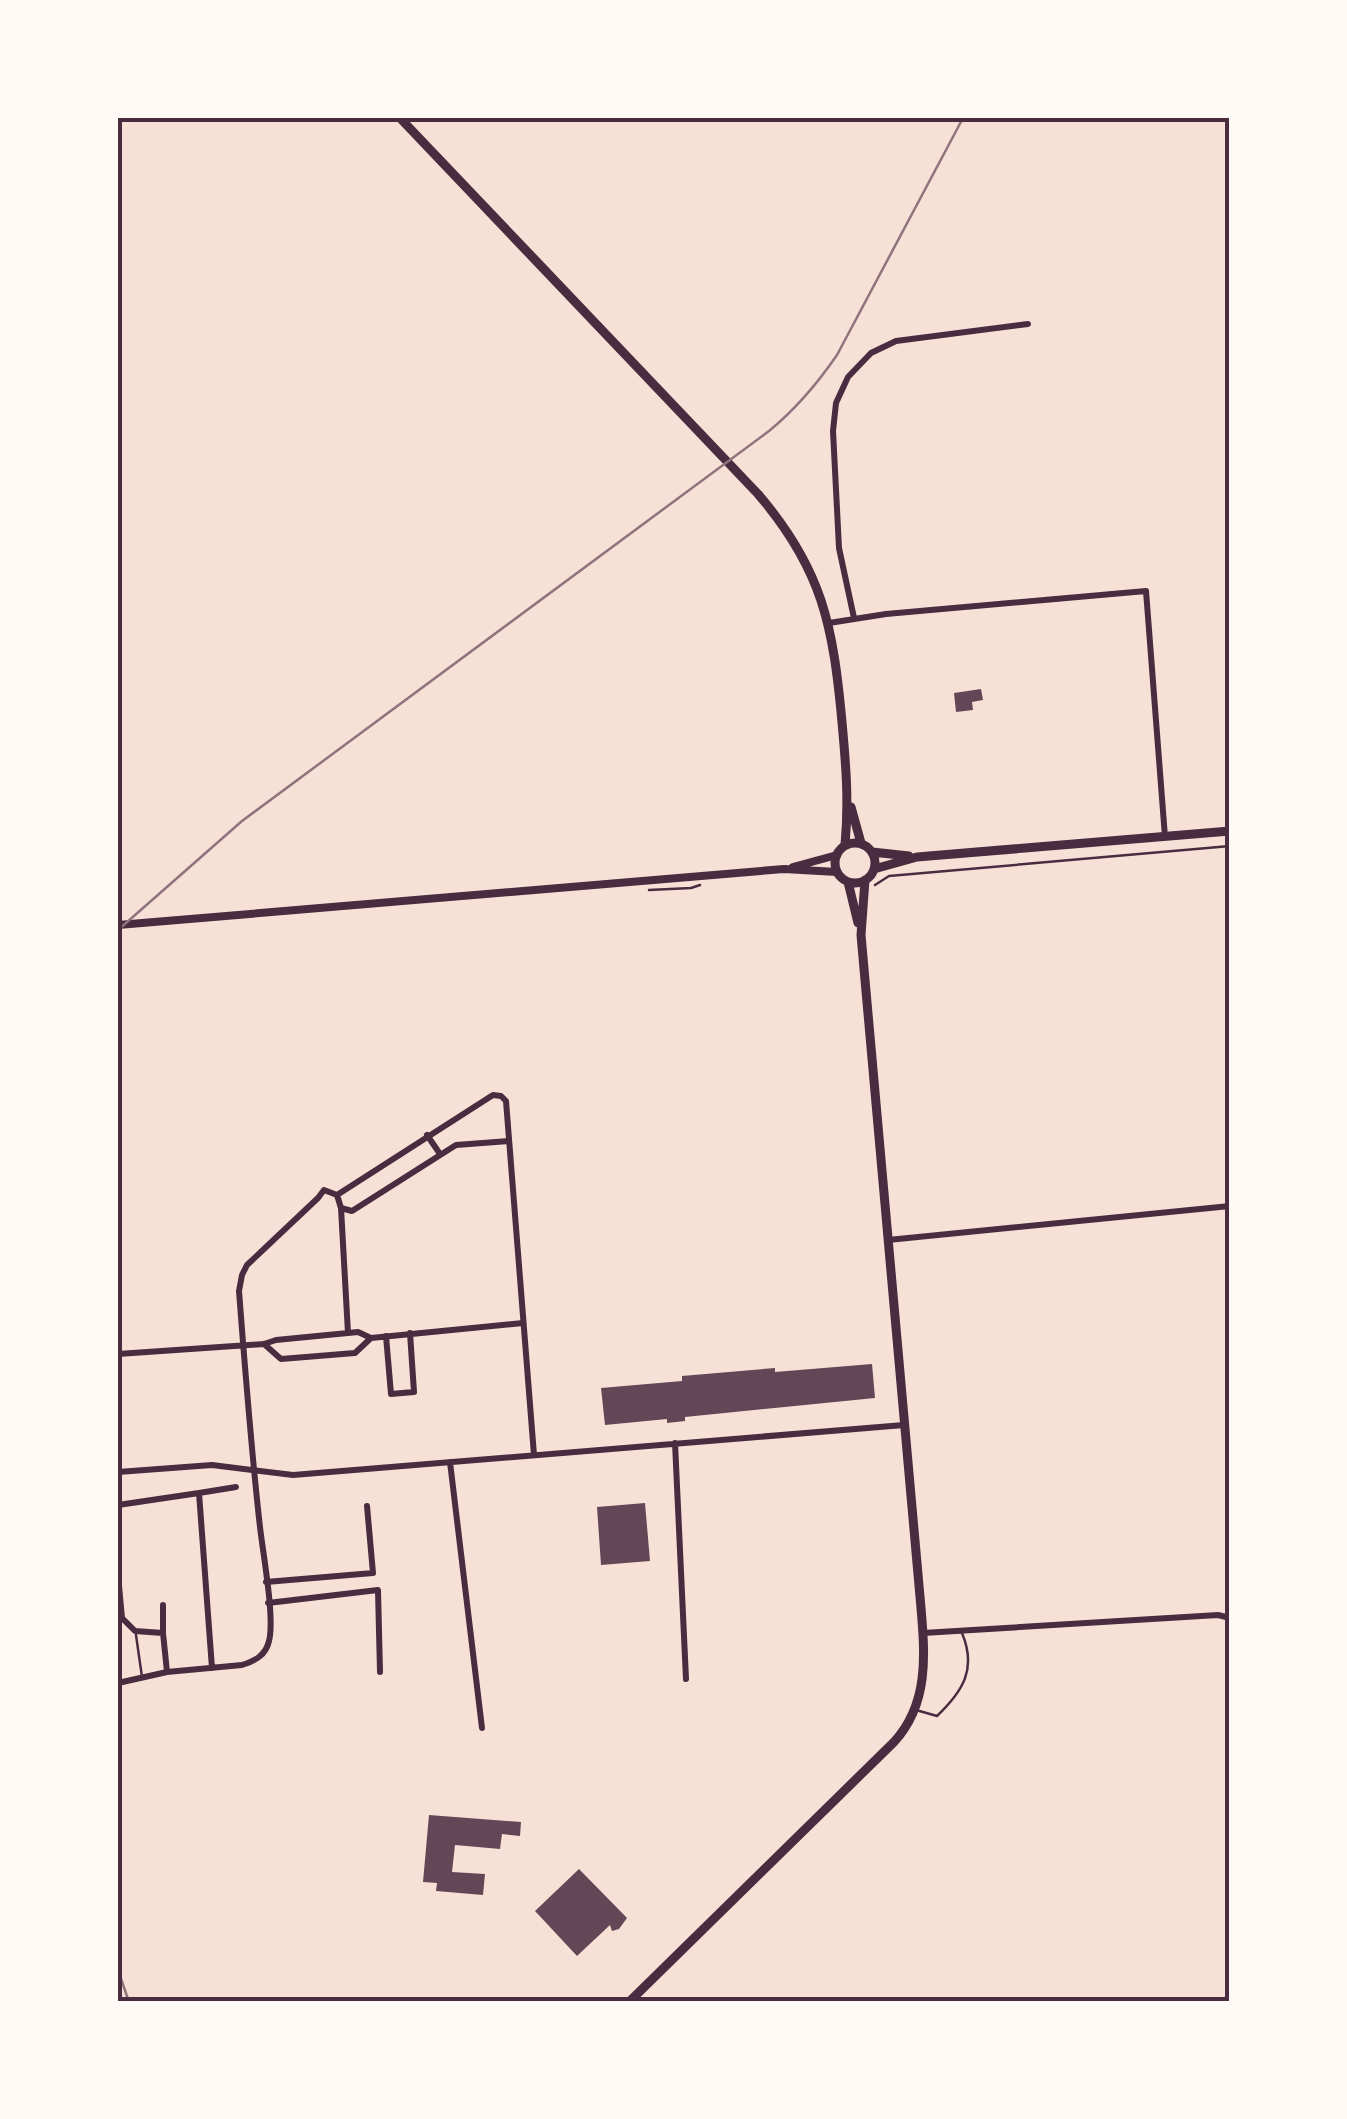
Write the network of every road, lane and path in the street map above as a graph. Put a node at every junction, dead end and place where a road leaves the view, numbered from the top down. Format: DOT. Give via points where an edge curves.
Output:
graph roads {
  1 [pos="400,118"];
  2 [pos="1028,324"];
  3 [pos="854,618"];
  4 [pos="828,622"];
  5 [pos="849,800"];
  6 [pos="1230,831"];
  7 [pos="1165,836"];
  8 [pos="861,843"];
  9 [pos="845,846"];
  10 [pos="1230,846"];
  11 [pos="872,852"];
  12 [pos="837,855"];
  13 [pos="917,857"];
  14 [pos="784,869"];
  15 [pos="874,870"];
  16 [pos="837,872"];
  17 [pos="865,880"];
  18 [pos="848,882"];
  19 [pos="872,890"];
  20 [pos="118,926"];
  21 [pos="861,935"];
  22 [pos="427,1135"];
  23 [pos="509,1140"];
  24 [pos="440,1154"];
  25 [pos="336,1195"];
  26 [pos="1230,1206"];
  27 [pos="341,1208"];
  28 [pos="888,1240"];
  29 [pos="523,1324"];
  30 [pos="348,1332"];
  31 [pos="410,1333"];
  32 [pos="386,1336"];
  33 [pos="370,1338"];
  34 [pos="264,1344"];
  35 [pos="243,1345"];
  36 [pos="118,1354"];
  37 [pos="904,1424"];
  38 [pos="674,1443"];
  39 [pos="534,1455"];
  40 [pos="450,1462"];
  41 [pos="254,1470"];
  42 [pos="118,1472"];
  43 [pos="236,1487"];
  44 [pos="199,1494"];
  45 [pos="118,1506"];
  46 [pos="368,1506"];
  47 [pos="118,1574"];
  48 [pos="266,1582"];
  49 [pos="268,1602"];
  50 [pos="163,1605"];
  51 [pos="1230,1618"];
  52 [pos="960,1630"];
  53 [pos="135,1631"];
  54 [pos="924,1632"];
  55 [pos="163,1633"];
  56 [pos="212,1668"];
  57 [pos="167,1672"];
  58 [pos="380,1672"];
  59 [pos="142,1678"];
  60 [pos="686,1679"];
  61 [pos="118,1683"];
  62 [pos="915,1709"];
  63 [pos="482,1728"];
  64 [pos="1230,1996"];
  65 [pos="629,2002"];
  66 [pos="1223,2002"];
  1 -- 4 [label="main road" via="758,494 801,552"];
  2 -- 3 [label="street" via="896,340 848,378 833,431 839,548"];
  3 -- 4 [label="street"];
  3 -- 7 [label="street" via="1146,592"];
  4 -- 5 [label="main road"];
  5 -- 8 [label="main road"];
  5 -- 9 [label="main road"];
  6 -- 7 [label="main road"];
  7 -- 13 [label="main road"];
  8 -- 9 [label="main road"];
  8 -- 11 [label="main road"];
  9 -- 12 [label="main road"];
  10 -- 19 [label="path" via="889,876"];
  11 -- 13 [label="main road"];
  11 -- 15 [label="main road"];
  12 -- 14 [label="street"];
  12 -- 16 [label="main road"];
  13 -- 15 [label="main road"];
  14 -- 16 [label="street"];
  14 -- 20 [label="street"];
  15 -- 17 [label="main road"];
  16 -- 18 [label="main road"];
  17 -- 18 [label="main road"];
  17 -- 21 [label="main road"];
  18 -- 21 [label="main road"];
  21 -- 28 [label="main road"];
  22 -- 23 [label="street" via="493,1095 506,1101"];
  22 -- 24 [label="street"];
  22 -- 25 [label="street"];
  23 -- 24 [label="street" via="456,1145"];
  23 -- 29 [label="street"];
  24 -- 27 [label="street" via="352,1211"];
  25 -- 27 [label="street"];
  25 -- 35 [label="street" via="324,1190 248,1265 239,1290"];
  26 -- 28 [label="street"];
  27 -- 30 [label="street"];
  28 -- 37 [label="main road"];
  29 -- 31 [label="street"];
  29 -- 39 [label="street"];
  30 -- 33 [label="street"];
  30 -- 34 [label="street"];
  31 -- 32 [label="street"];
  31 -- 32 [label="street" via="414,1392 391,1394"];
  32 -- 33 [label="street"];
  33 -- 34 [label="street" via="355,1353 281,1359"];
  34 -- 35 [label="street"];
  35 -- 36 [label="street"];
  35 -- 41 [label="street"];
  37 -- 38 [label="street"];
  37 -- 54 [label="main road"];
  38 -- 39 [label="street"];
  38 -- 60 [label="street"];
  39 -- 40 [label="street"];
  40 -- 41 [label="street" via="292,1475"];
  40 -- 63 [label="street"];
  41 -- 42 [label="street" via="212,1465"];
  41 -- 48 [label="street"];
  43 -- 44 [label="street"];
  44 -- 45 [label="street"];
  44 -- 56 [label="street"];
  46 -- 48 [label="street" via="372,1573"];
  47 -- 53 [label="street" via="122,1618"];
  48 -- 49 [label="street"];
  49 -- 56 [label="street" via="264,1654 242,1666"];
  49 -- 58 [label="street" via="378,1590"];
  50 -- 55 [label="street"];
  51 -- 52 [label="street"];
  52 -- 54 [label="street"];
  52 -- 62 [label="lane" via="968,1673 958,1693 937,1716"];
  53 -- 55 [label="street"];
  53 -- 59 [label="lane"];
  54 -- 62 [label="main road"];
  55 -- 57 [label="street"];
  56 -- 57 [label="street"];
  57 -- 59 [label="street"];
  59 -- 61 [label="street"];
  62 -- 65 [label="main road" via="902,1734 868,1769"];
  64 -- 66 [label="street"];
}
